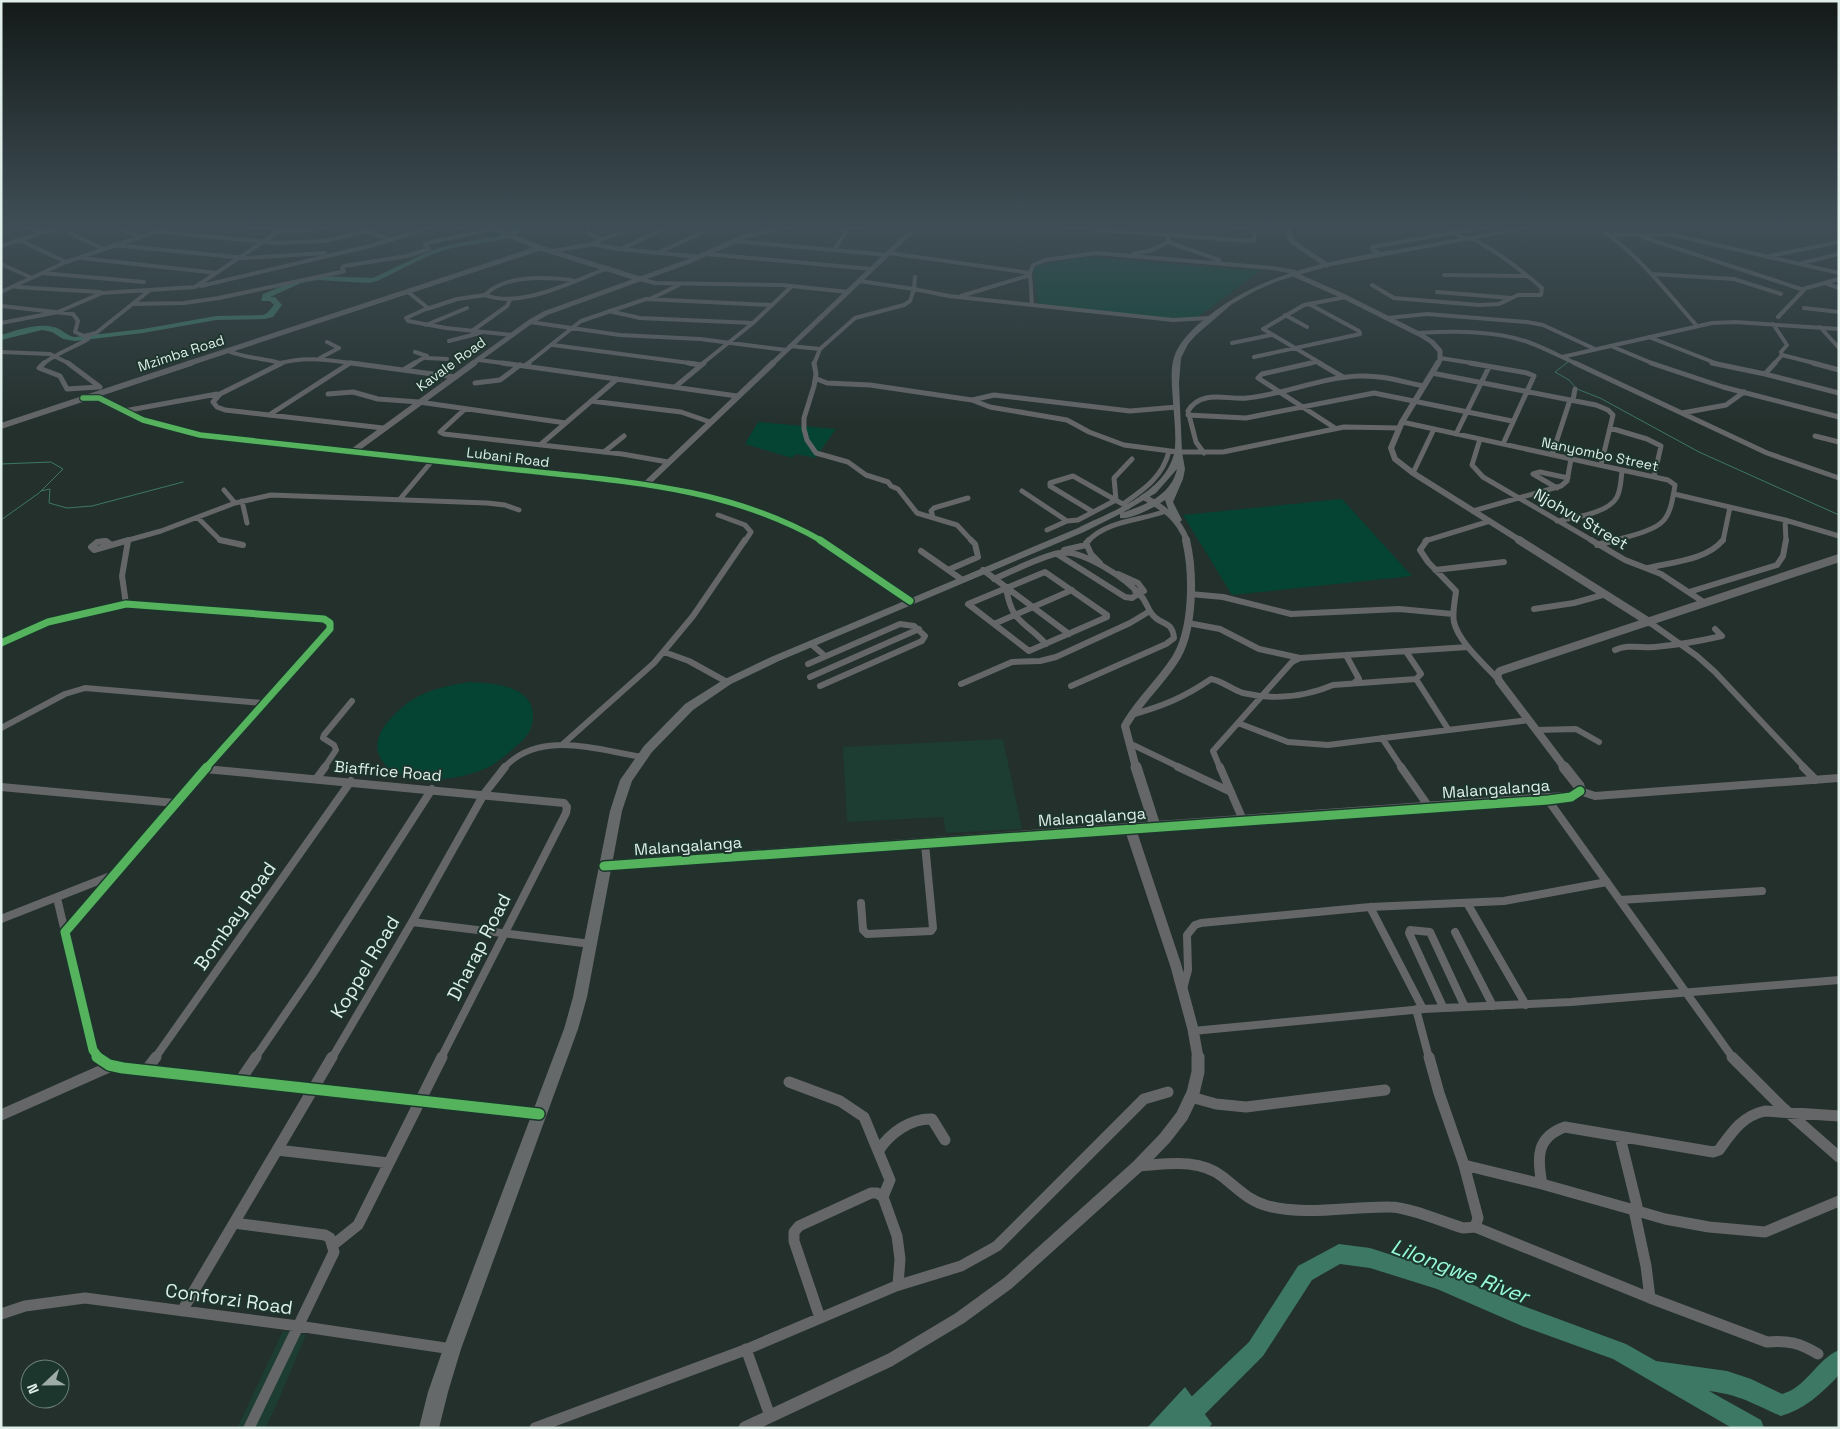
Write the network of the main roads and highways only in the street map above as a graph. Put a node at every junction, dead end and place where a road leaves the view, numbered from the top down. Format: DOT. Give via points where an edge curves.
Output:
graph roads {
  1 [pos="1245,293"];
  2 [pos="1175,452"];
  3 [pos="1178,480"];
  4 [pos="1144,508"];
  5 [pos="1168,511"];
  6 [pos="1177,520"];
  7 [pos="1081,530"];
  8 [pos="429,1428"];
  1 -- 2 [label="highway" via="1210,318 1184,343 1177,357"];
  2 -- 3 [label="highway" via="1181,469"];
  2 -- 7 [label="highway" via="1175,464 1160,485 1144,497"];
  3 -- 4 [label="highway" via="1170,491"];
  3 -- 6 [label="highway" via="1169,502"];
  4 -- 5 [label="highway"];
  4 -- 7 [label="highway"];
  7 -- 8 [label="highway" via="989,574 961,579 727,682 683,712 642,757 626,780 621,795 573,1021 452,1349"];
}
